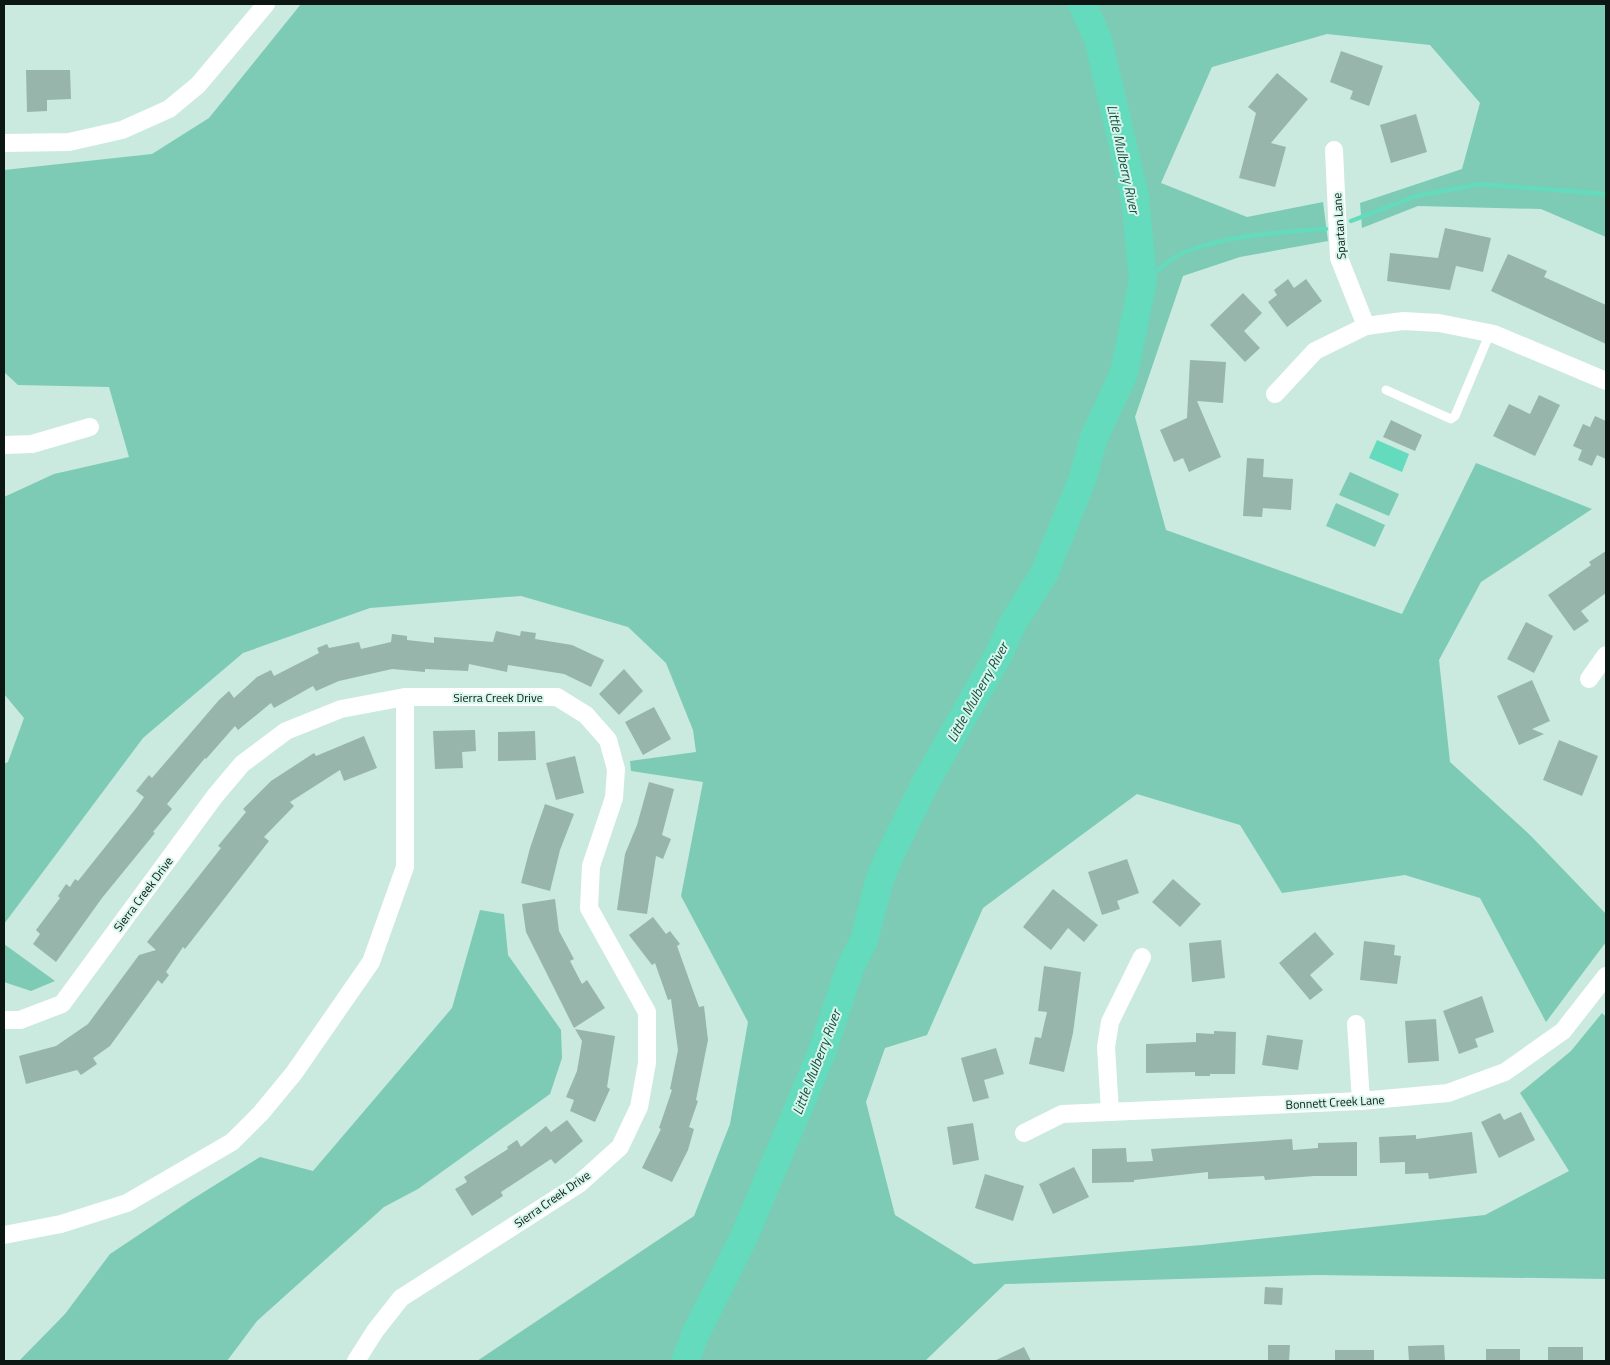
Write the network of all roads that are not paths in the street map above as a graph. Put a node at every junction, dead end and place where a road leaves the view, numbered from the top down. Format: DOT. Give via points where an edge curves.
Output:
graph roads {
  1 [pos="266,4"];
  2 [pos="4,143"];
  3 [pos="1334,150"];
  4 [pos="1366,326"];
  5 [pos="1490,333"];
  6 [pos="1606,381"];
  7 [pos="1386,390"];
  8 [pos="1275,394"];
  9 [pos="90,427"];
  10 [pos="4,445"];
  11 [pos="1606,655"];
  12 [pos="1589,679"];
  13 [pos="405,698"];
  14 [pos="1142,956"];
  15 [pos="1606,976"];
  16 [pos="4,1020"];
  17 [pos="1356,1024"];
  18 [pos="1361,1101"];
  19 [pos="1110,1112"];
  20 [pos="1024,1132"];
  21 [pos="4,1235"];
  22 [pos="356,1361"];
  1 -- 2 [label="street" via="198,85 169,109 122,130 69,142"];
  3 -- 4 [label="street, Spartan Lane" via="1339,258"];
  4 -- 5 [label="street" via="1412,321"];
  4 -- 8 [label="street" via="1315,351"];
  5 -- 6 [label="street"];
  5 -- 7 [label="lane" via="1451,419"];
  9 -- 10 [label="street" via="32,444"];
  11 -- 12 [label="street"];
  13 -- 16 [label="street, Sierra Creek Drive" via="341,709 286,731 242,764 62,1004 20,1020"];
  13 -- 21 [label="street" via="405,866 371,962 294,1073 232,1142 127,1204 61,1224"];
  13 -- 22 [label="street, Sierra Creek Drive" via="557,697 586,716 608,740 616,769 614,798 591,866 589,908 647,1012 647,1063 639,1107 620,1148 578,1184 401,1298"];
  14 -- 19 [label="street" via="1110,1022 1106,1047"];
  15 -- 18 [label="street, Bonnett Creek Lane" via="1564,1031 1505,1072 1448,1093"];
  17 -- 18 [label="street"];
  18 -- 19 [label="street, Bonnett Creek Lane"];
  19 -- 20 [label="street, Bonnett Creek Lane" via="1062,1114"];
}
